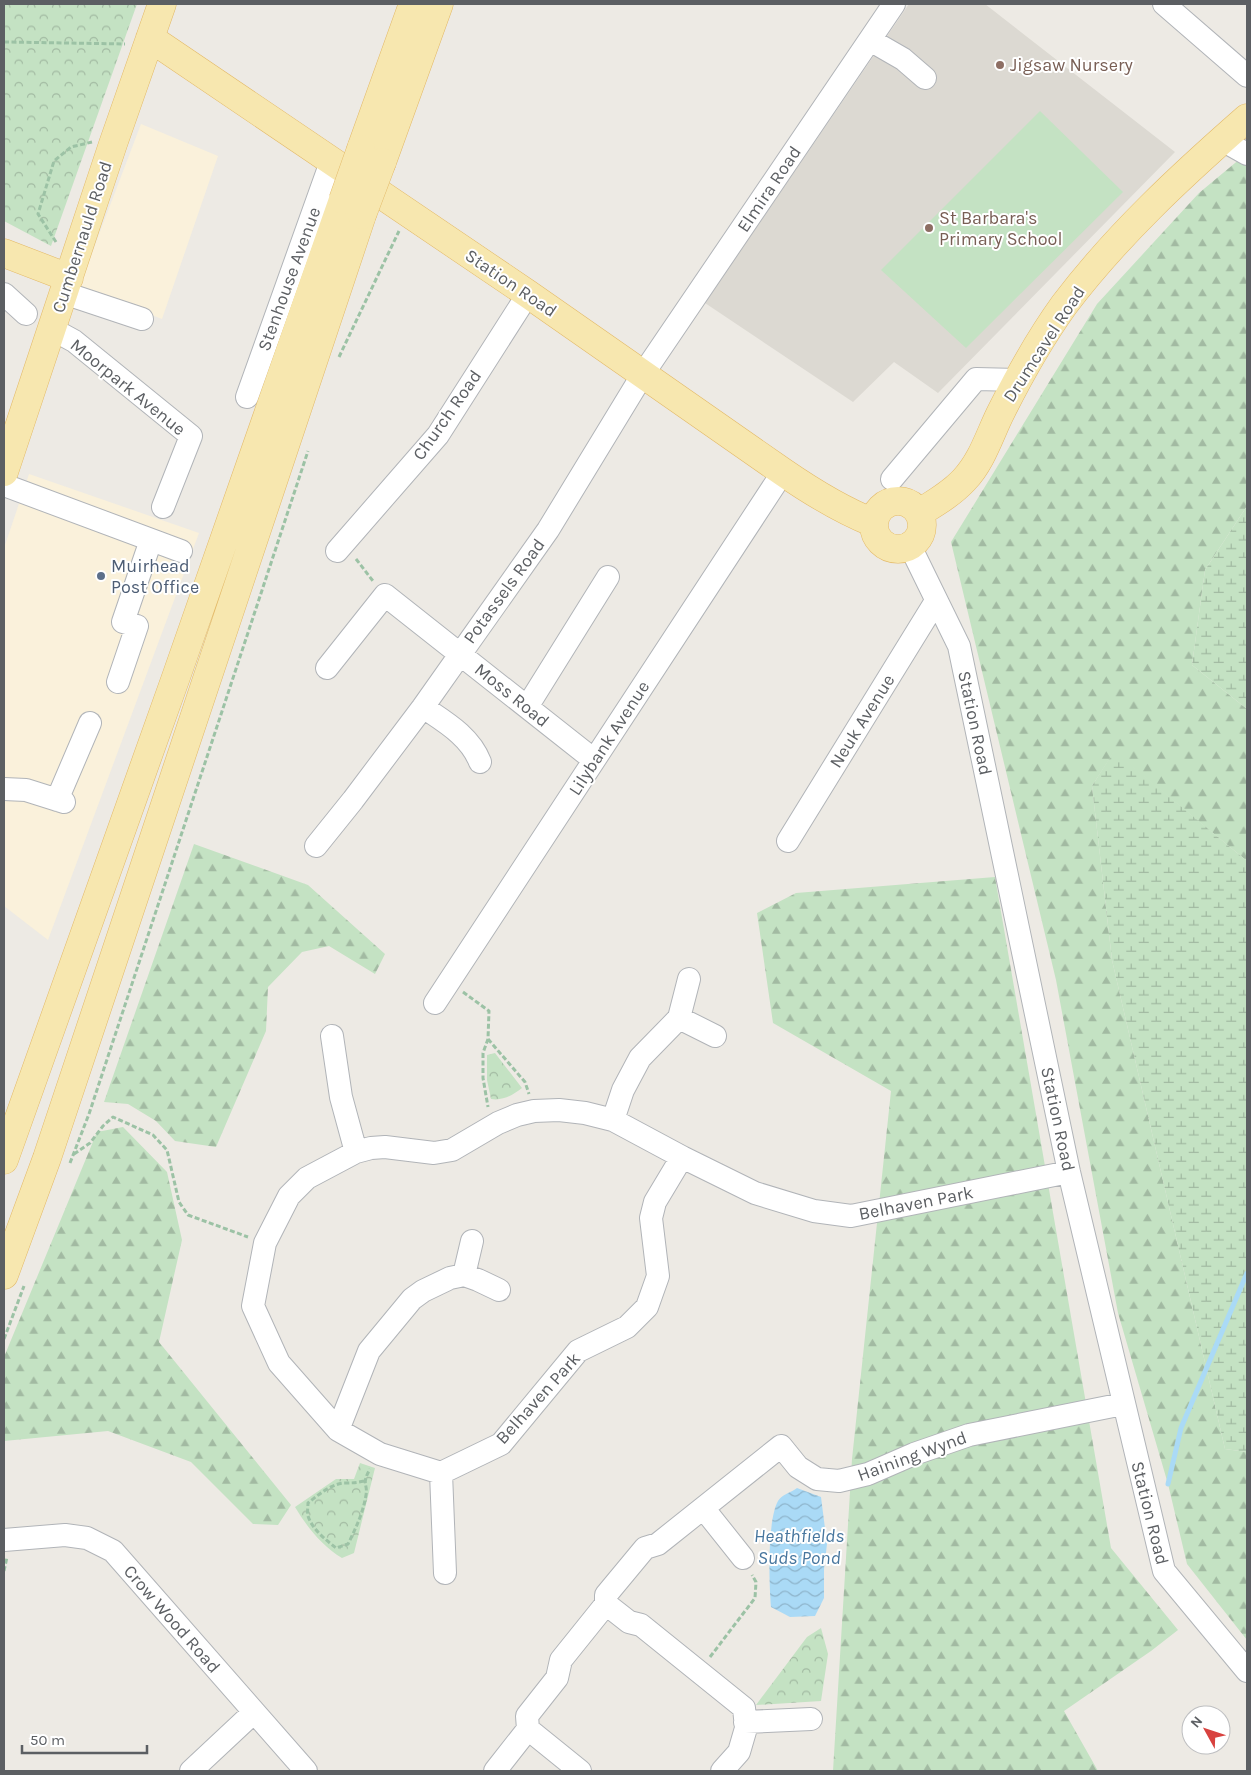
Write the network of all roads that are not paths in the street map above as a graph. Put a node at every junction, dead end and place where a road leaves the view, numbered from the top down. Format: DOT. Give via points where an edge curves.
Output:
graph roads {
  1 [pos="162,4"];
  2 [pos="413,4"];
  3 [pos="439,4"];
  4 [pos="894,4"];
  5 [pos="1164,4"];
  6 [pos="870,40"];
  7 [pos="140,41"];
  8 [pos="1247,76"];
  9 [pos="925,78"];
  10 [pos="1247,118"];
  11 [pos="1222,140"];
  12 [pos="1247,154"];
  13 [pos="371,155"];
  14 [pos="332,162"];
  15 [pos="353,208"];
  16 [pos="4,253"];
  17 [pos="66,285"];
  18 [pos="528,294"];
  19 [pos="142,319"];
  20 [pos="52,329"];
  21 [pos="643,374"];
  22 [pos="1019,380"];
  23 [pos="247,397"];
  24 [pos="4,472"];
  25 [pos="783,472"];
  26 [pos="892,478"];
  27 [pos="4,485"];
  28 [pos="163,508"];
  29 [pos="919,513"];
  30 [pos="874,524"];
  31 [pos="151,540"];
  32 [pos="910,546"];
  33 [pos="340,547"];
  34 [pos="181,551"];
  35 [pos="608,578"];
  36 [pos="936,600"];
  37 [pos="460,653"];
  38 [pos="327,668"];
  39 [pos="118,682"];
  40 [pos="423,707"];
  41 [pos="527,707"];
  42 [pos="90,723"];
  43 [pos="594,760"];
  44 [pos="480,762"];
  45 [pos="4,789"];
  46 [pos="788,841"];
  47 [pos="316,846"];
  48 [pos="689,979"];
  49 [pos="435,1003"];
  50 [pos="679,1018"];
  51 [pos="332,1036"];
  52 [pos="715,1036"];
  53 [pos="613,1120"];
  54 [pos="5,1150"];
  55 [pos="356,1152"];
  56 [pos="60,1156"];
  57 [pos="682,1157"];
  58 [pos="1069,1172"];
  59 [pos="472,1241"];
  60 [pos="4,1275"];
  61 [pos="464,1275"];
  62 [pos="499,1290"];
  63 [pos="1124,1404"];
  64 [pos="338,1430"];
  65 [pos="441,1473"];
  66 [pos="704,1509"];
  67 [pos="4,1540"];
  68 [pos="743,1558"];
  69 [pos="445,1572"];
  70 [pos="606,1604"];
  71 [pos="1247,1671"];
  72 [pos="253,1713"];
  73 [pos="812,1719"];
  74 [pos="745,1722"];
  75 [pos="528,1730"];
  76 [pos="191,1771"];
  77 [pos="306,1771"];
  78 [pos="495,1771"];
  79 [pos="580,1771"];
  80 [pos="722,1771"];
  1 -- 7 [label="main road, Cumbernauld Road"];
  2 -- 13 [label="main road"];
  3 -- 13 [label="main road"];
  4 -- 6 [label="street, Elmira Road"];
  5 -- 8 [label="street"];
  6 -- 9 [label="street" via="903,59"];
  6 -- 21 [label="street, Elmira Road"];
  7 -- 14 [label="main road, Station Road"];
  7 -- 17 [label="main road, Cumbernauld Road"];
  10 -- 11 [label="main road, Drumcavel Road"];
  11 -- 12 [label="street"];
  11 -- 22 [label="main road, Drumcavel Road" via="1141,216 1107,254 1064,306"];
  13 -- 15 [label="main road, bridge"];
  14 -- 18 [label="main road, Station Road"];
  14 -- 23 [label="street, Stenhouse Avenue"];
  15 -- 54 [label="main road" via="173,686"];
  15 -- 56 [label="main road"];
  16 -- 17 [label="main road"];
  17 -- 19 [label="street"];
  17 -- 20 [label="main road, Cumbernauld Road"];
  18 -- 21 [label="main road, Station Road"];
  18 -- 33 [label="street, Church Road" via="438,435"];
  20 -- 24 [label="main road, Cumbernauld Road"];
  20 -- 28 [label="street, Moorpark Avenue" via="74,341 191,436"];
  21 -- 25 [label="main road, Station Road"];
  21 -- 37 [label="street, Potassels Road" via="548,530"];
  22 -- 26 [label="street" via="976,379"];
  22 -- 29 [label="main road, Drumcavel Road" via="971,471 945,497"];
  25 -- 30 [label="main road, Station Road" via="822,499"];
  25 -- 43 [label="street, Lilybank Avenue"];
  27 -- 31 [label="street"];
  29 -- 30 [label="main road" via="911,505 895,501 880,509"];
  29 -- 32 [label="main road" via="921,534"];
  30 -- 32 [label="main road" via="882,544 896,549"];
  31 -- 34 [label="street"];
  31 -- 39 [label="street" via="123,622 137,626"];
  32 -- 36 [label="street, Station Road"];
  35 -- 41 [label="street"];
  36 -- 46 [label="street, Neuk Avenue"];
  36 -- 58 [label="street, Station Road" via="959,646"];
  37 -- 38 [label="street, Moss Road" via="385,595"];
  37 -- 40 [label="street, Potassels Road"];
  37 -- 41 [label="street, Moss Road"];
  40 -- 44 [label="street" via="468,741"];
  40 -- 47 [label="street, Potassels Road"];
  41 -- 43 [label="street, Moss Road"];
  42 -- 45 [label="street" via="60,801 26,790"];
  43 -- 49 [label="street, Lilybank Avenue"];
  48 -- 50 [label="street"];
  50 -- 52 [label="street"];
  50 -- 53 [label="street" via="640,1058 623,1090"];
  51 -- 55 [label="street" via="341,1097"];
  53 -- 55 [label="street, Belhaven Park" via="559,1110 534,1112 498,1123 452,1150 434,1153 385,1147"];
  53 -- 57 [label="street, Belhaven Park"];
  54 -- 56 [label="main road"];
  55 -- 64 [label="street, Belhaven Park" via="307,1178 289,1196 265,1243 253,1306 280,1363"];
  56 -- 60 [label="main road"];
  57 -- 58 [label="street, Belhaven Park" via="755,1193 814,1211 850,1216"];
  57 -- 65 [label="street, Belhaven Park" via="654,1202 651,1218 658,1276 647,1307 627,1327 578,1351 501,1444"];
  58 -- 63 [label="street, Station Road"];
  59 -- 61 [label="street"];
  61 -- 62 [label="street"];
  61 -- 64 [label="street" via="450,1278 412,1299 369,1351"];
  63 -- 66 [label="street, Haining Wynd" via="968,1435 868,1474 839,1481 817,1479 798,1467 781,1446"];
  63 -- 71 [label="street, Station Road" via="1164,1571"];
  64 -- 65 [label="street, Belhaven Park" via="380,1454"];
  65 -- 69 [label="street"];
  66 -- 68 [label="street"];
  66 -- 70 [label="street, Haining Wynd" via="658,1544 645,1548 606,1595"];
  67 -- 72 [label="street, Crow Wood Road" via="65,1535 87,1538 113,1551"];
  70 -- 74 [label="street" via="629,1622 641,1625 744,1708"];
  70 -- 75 [label="street, Haining Wynd" via="561,1660 557,1678 527,1716"];
  72 -- 76 [label="street"];
  72 -- 77 [label="street, Crow Wood Road"];
  73 -- 74 [label="street"];
  74 -- 80 [label="street" via="739,1752"];
  75 -- 78 [label="street, Haining Wynd"];
  75 -- 79 [label="street"];
}
